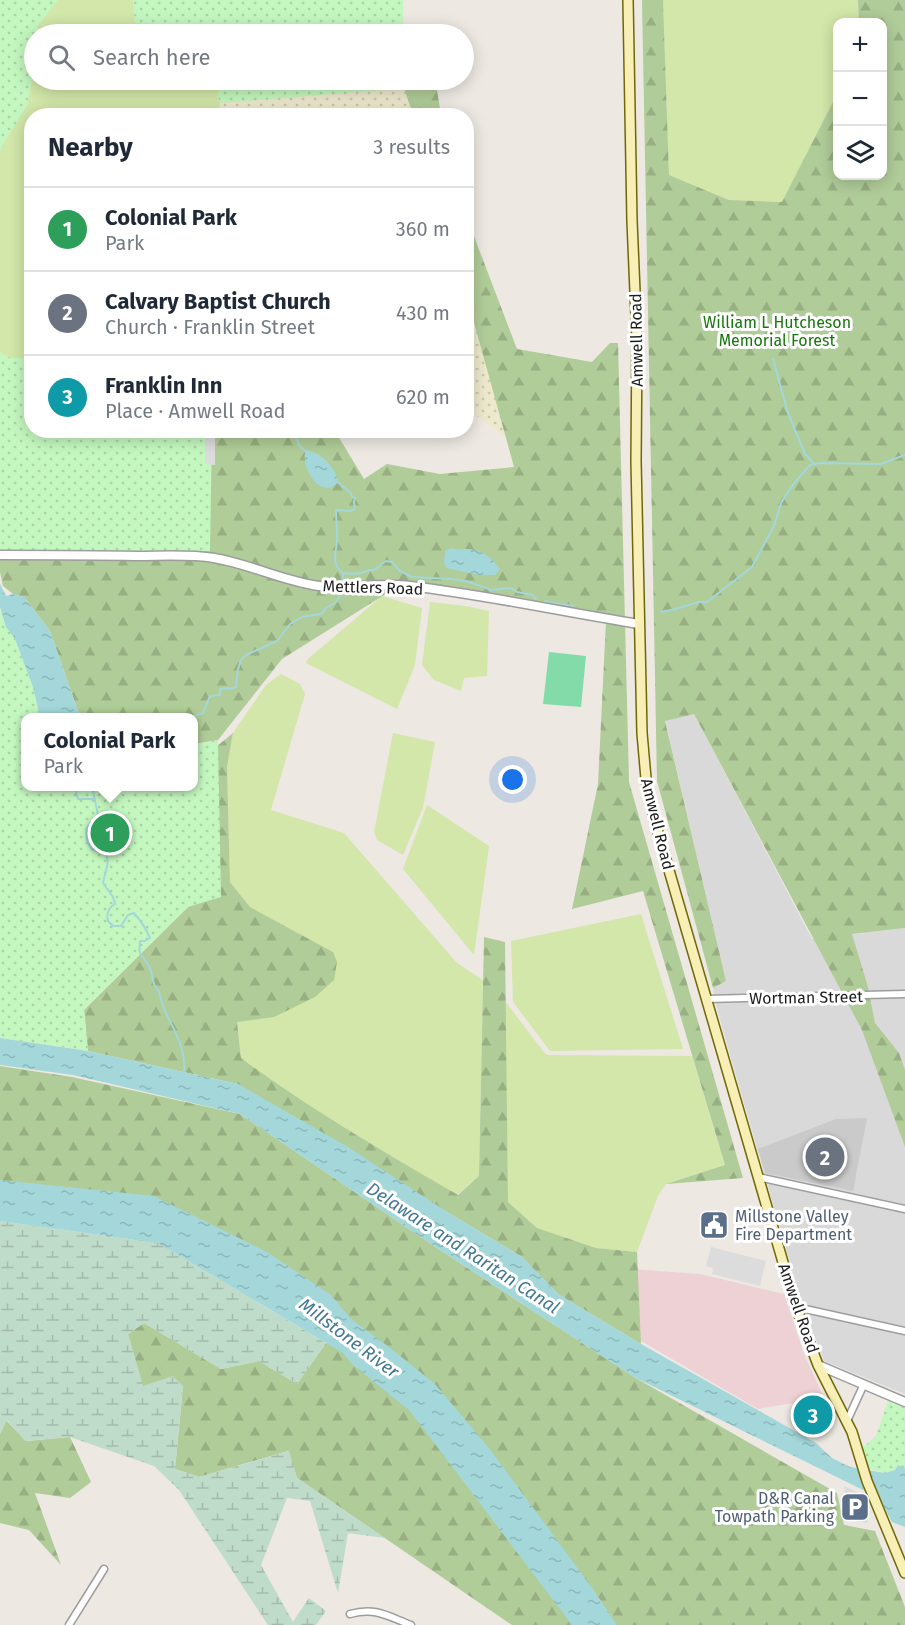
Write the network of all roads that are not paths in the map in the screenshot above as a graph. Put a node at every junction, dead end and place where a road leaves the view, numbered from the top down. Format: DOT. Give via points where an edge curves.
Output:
graph roads {
  1 [pos="628,0"];
  2 [pos="0,555"];
  3 [pos="639,624"];
  4 [pos="905,994"];
  5 [pos="706,999"];
  6 [pos="758,1177"];
  7 [pos="905,1209"];
  8 [pos="796,1307"];
  9 [pos="905,1331"];
  10 [pos="818,1365"];
  11 [pos="864,1384"];
  12 [pos="905,1402"];
  13 [pos="847,1421"];
  14 [pos="104,1569"];
  15 [pos="905,1573"];
  16 [pos="350,1614"];
  17 [pos="69,1625"];
  18 [pos="411,1625"];
  1 -- 3 [label="main road, Amwell Road" via="637,339"];
  2 -- 3 [label="street, Mettlers Road" via="195,556 319,586 409,586"];
  3 -- 5 [label="main road, Amwell Road" via="647,790"];
  4 -- 5 [label="street, Wortman Street"];
  5 -- 6 [label="main road, Amwell Road"];
  6 -- 7 [label="street"];
  6 -- 8 [label="main road, Amwell Road"];
  8 -- 9 [label="street"];
  8 -- 10 [label="main road, Amwell Road"];
  10 -- 11 [label="street"];
  10 -- 13 [label="main road, Amwell Road"];
  11 -- 12 [label="street"];
  11 -- 13 [label="street"];
  13 -- 15 [label="main road, Amwell Road"];
  14 -- 17 [label="street"];
  16 -- 18 [label="street" via="374,1611"];
}
